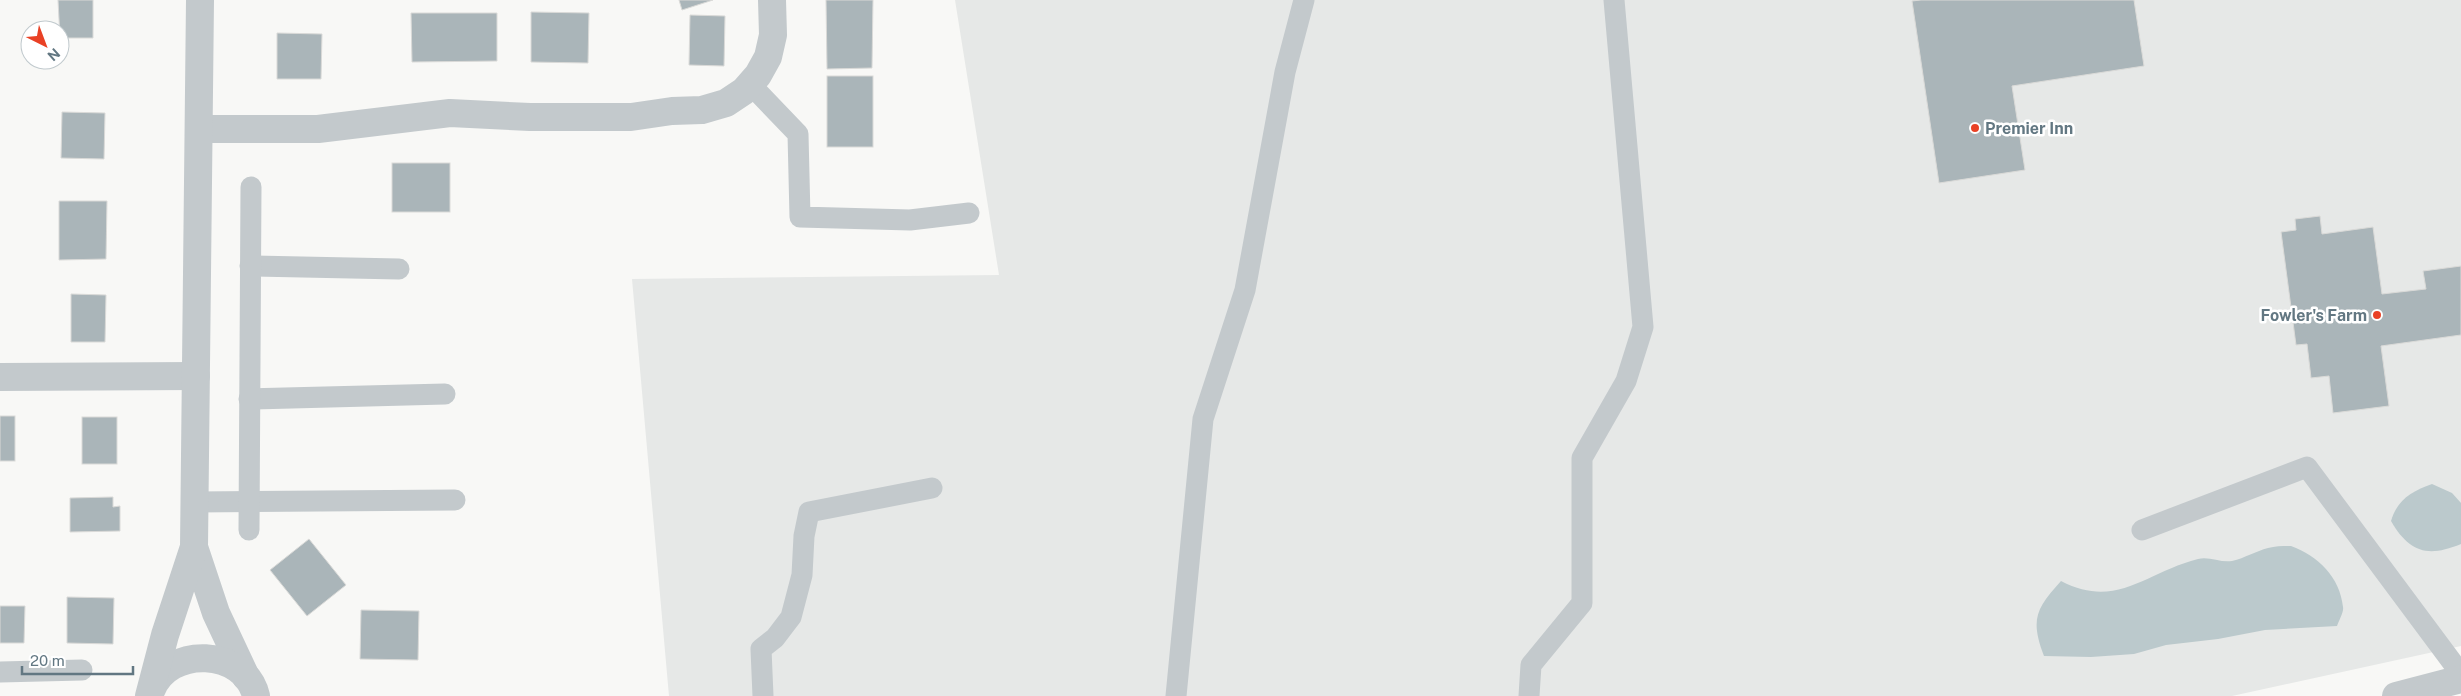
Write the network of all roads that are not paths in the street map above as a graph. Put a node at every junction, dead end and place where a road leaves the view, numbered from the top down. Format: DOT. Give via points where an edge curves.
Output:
graph roads {
  1 [pos="200,0"];
  2 [pos="772,0"];
  3 [pos="1304,0"];
  4 [pos="1614,0"];
  5 [pos="750,84"];
  6 [pos="199,128"];
  7 [pos="251,186"];
  8 [pos="970,213"];
  9 [pos="250,266"];
  10 [pos="399,269"];
  11 [pos="196,376"];
  12 [pos="0,377"];
  13 [pos="445,394"];
  14 [pos="250,399"];
  15 [pos="932,488"];
  16 [pos="456,500"];
  17 [pos="194,502"];
  18 [pos="249,502"];
  19 [pos="249,530"];
  20 [pos="2142,530"];
  21 [pos="194,547"];
  22 [pos="82,670"];
  23 [pos="0,672"];
  24 [pos="2461,674"];
  25 [pos="2461,679"];
  26 [pos="255,690"];
  27 [pos="149,696"];
  28 [pos="763,696"];
  29 [pos="1176,696"];
  30 [pos="1529,696"];
  31 [pos="2396,696"];
  1 -- 6 [label="street"];
  2 -- 5 [label="street" via="774,35 768,57"];
  3 -- 29 [label="lane" via="1285,72 1245,290 1203,419"];
  4 -- 30 [label="lane" via="1643,327 1626,381 1582,458 1582,603 1531,665"];
  5 -- 6 [label="street" via="726,103 631,117 450,113 318,129"];
  5 -- 8 [label="lane" via="798,134 800,217 910,220"];
  6 -- 11 [label="street"];
  7 -- 9 [label="lane"];
  9 -- 10 [label="lane"];
  9 -- 14 [label="lane"];
  11 -- 12 [label="street"];
  11 -- 17 [label="street"];
  13 -- 14 [label="lane"];
  14 -- 18 [label="lane"];
  15 -- 28 [label="lane" via="809,512 802,575 791,617 762,649"];
  16 -- 18 [label="lane"];
  17 -- 18 [label="lane"];
  17 -- 21 [label="street"];
  18 -- 19 [label="lane"];
  20 -- 24 [label="lane" via="2307,467"];
  21 -- 26 [label="street" via="216,613"];
  21 -- 27 [label="street"];
  22 -- 23 [label="lane"];
  25 -- 31 [label="street"];
  26 -- 27 [label="street" via="232,665 198,657 180,662 164,672"];
}
